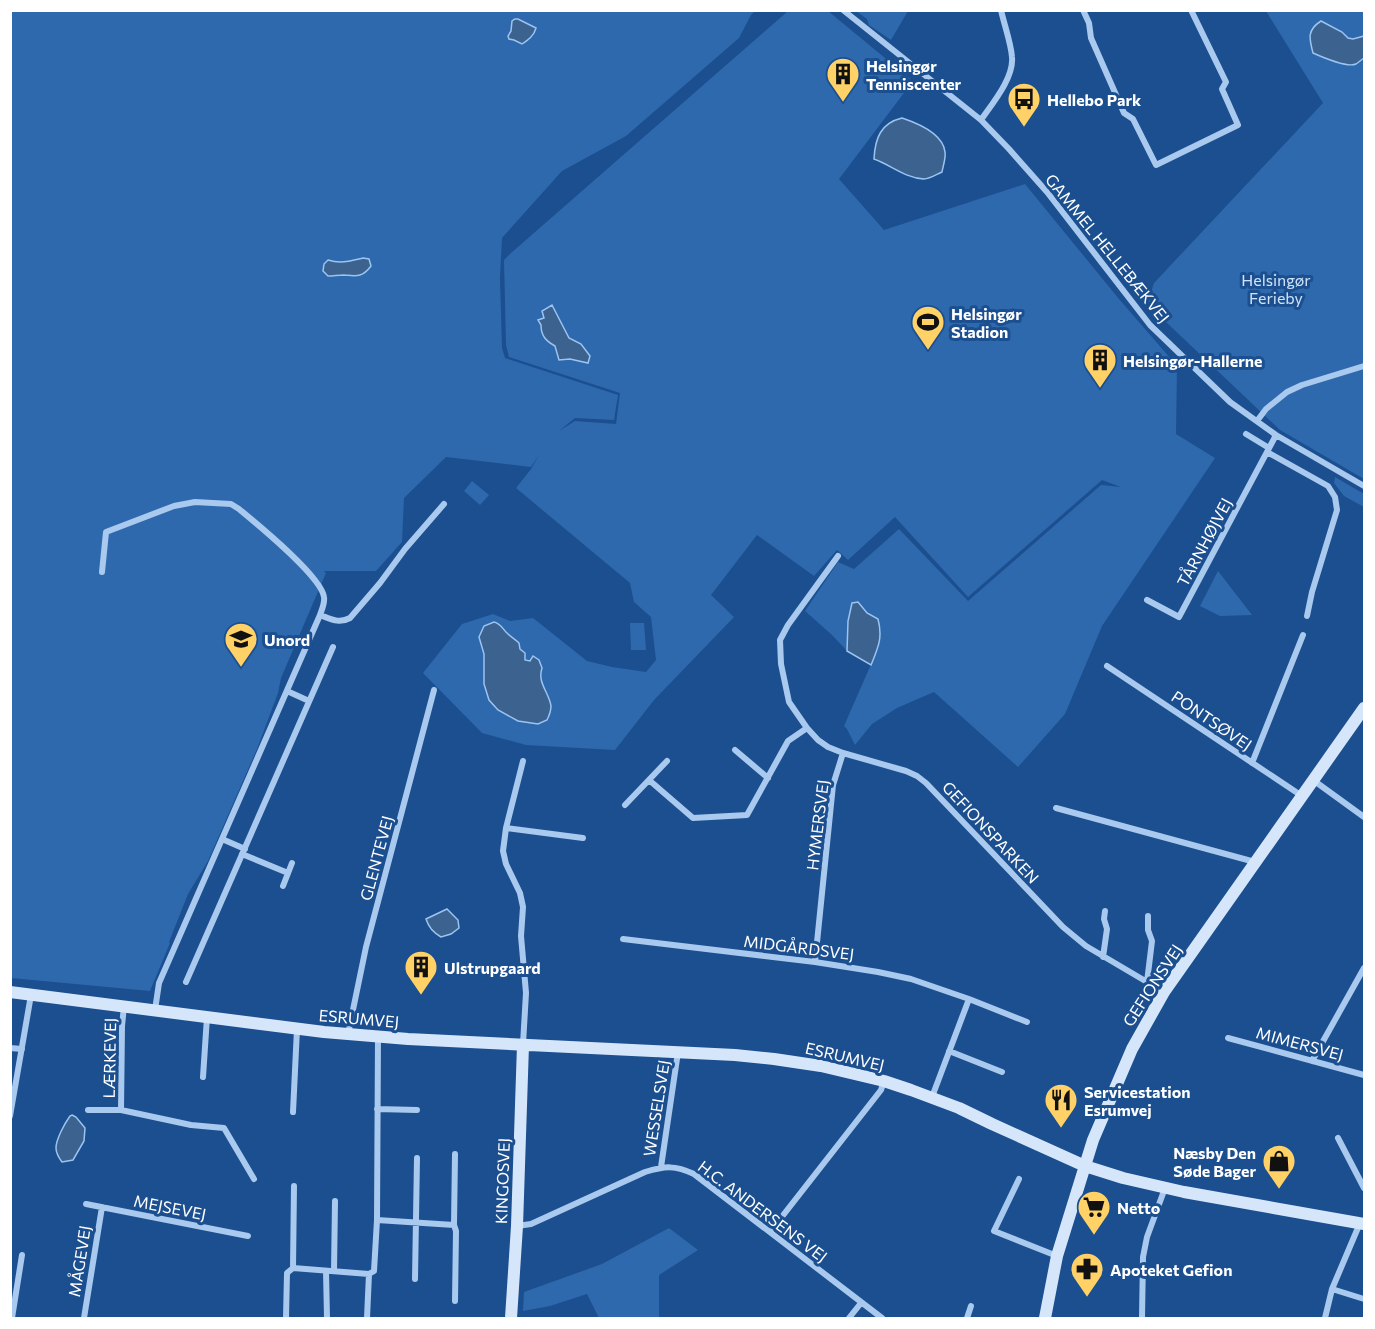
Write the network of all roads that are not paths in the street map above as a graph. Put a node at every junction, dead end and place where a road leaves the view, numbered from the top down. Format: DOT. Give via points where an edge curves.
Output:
graph roads {
  1 [pos="843,10"];
  2 [pos="1001,10"];
  3 [pos="1083,10"];
  4 [pos="1191,10"];
  5 [pos="981,120"];
  6 [pos="1365,366"];
  7 [pos="1257,421"];
  8 [pos="1246,434"];
  9 [pos="1276,435"];
  10 [pos="1268,450"];
  11 [pos="1365,486"];
  12 [pos="444,504"];
  13 [pos="838,556"];
  14 [pos="102,572"];
  15 [pos="1147,600"];
  16 [pos="320,615"];
  17 [pos="1307,616"];
  18 [pos="1303,635"];
  19 [pos="333,646"];
  20 [pos="1107,666"];
  21 [pos="434,690"];
  22 [pos="287,691"];
  23 [pos="309,701"];
  24 [pos="1365,708"];
  25 [pos="807,728"];
  26 [pos="735,750"];
  27 [pos="843,753"];
  28 [pos="523,761"];
  29 [pos="666,761"];
  30 [pos="1252,763"];
  31 [pos="768,778"];
  32 [pos="649,780"];
  33 [pos="1313,780"];
  34 [pos="1302,796"];
  35 [pos="625,805"];
  36 [pos="1056,808"];
  37 [pos="1365,817"];
  38 [pos="507,828"];
  39 [pos="583,838"];
  40 [pos="222,839"];
  41 [pos="244,851"];
  42 [pos="1255,862"];
  43 [pos="292,863"];
  44 [pos="288,873"];
  45 [pos="283,886"];
  46 [pos="1105,911"];
  47 [pos="1149,916"];
  48 [pos="623,939"];
  49 [pos="1103,957"];
  50 [pos="815,962"];
  51 [pos="1365,968"];
  52 [pos="186,982"];
  53 [pos="1147,982"];
  54 [pos="10,992"];
  55 [pos="1164,992"];
  56 [pos="31,994"];
  57 [pos="969,999"];
  58 [pos="124,1006"];
  59 [pos="155,1010"];
  60 [pos="207,1017"];
  61 [pos="1027,1022"];
  62 [pos="297,1029"];
  63 [pos="348,1034"];
  64 [pos="378,1037"];
  65 [pos="1228,1038"];
  66 [pos="523,1045"];
  67 [pos="10,1048"];
  68 [pos="22,1049"];
  69 [pos="678,1052"];
  70 [pos="949,1052"];
  71 [pos="1312,1061"];
  72 [pos="1002,1072"];
  73 [pos="1365,1075"];
  74 [pos="203,1077"];
  75 [pos="884,1081"];
  76 [pos="932,1097"];
  77 [pos="377,1109"];
  78 [pos="88,1110"];
  79 [pos="121,1110"];
  80 [pos="417,1110"];
  81 [pos="293,1112"];
  82 [pos="10,1116"];
  83 [pos="1338,1138"];
  84 [pos="455,1154"];
  85 [pos="417,1158"];
  86 [pos="1085,1166"];
  87 [pos="661,1167"];
  88 [pos="254,1179"];
  89 [pos="1019,1179"];
  90 [pos="294,1186"];
  91 [pos="1166,1188"];
  92 [pos="1365,1188"];
  93 [pos="335,1201"];
  94 [pos="86,1204"];
  95 [pos="102,1207"];
  96 [pos="377,1220"];
  97 [pos="416,1222"];
  98 [pos="1363,1223"];
  99 [pos="454,1225"];
  100 [pos="517,1226"];
  101 [pos="770,1232"];
  102 [pos="249,1236"];
  103 [pos="22,1255"];
  104 [pos="1057,1256"];
  105 [pos="293,1268"];
  106 [pos="330,1271"];
  107 [pos="369,1274"];
  108 [pos="415,1279"];
  109 [pos="1332,1289"];
  110 [pos="1365,1299"];
  111 [pos="455,1301"];
  112 [pos="861,1303"];
  113 [pos="971,1306"];
  114 [pos="12,1318"];
  115 [pos="84,1318"];
  116 [pos="286,1318"];
  117 [pos="327,1318"];
  118 [pos="367,1318"];
  119 [pos="511,1318"];
  120 [pos="849,1318"];
  121 [pos="882,1318"];
  122 [pos="967,1318"];
  123 [pos="1045,1318"];
  124 [pos="1142,1318"];
  125 [pos="1325,1318"];
  1 -- 5 [label="street, GAMMEL HELLEBÆKVEJ"];
  2 -- 5 [label="street" via="1012,57 1010,71"];
  3 -- 4 [label="street" via="1090,38 1124,113 1133,119 1156,165 1238,125 1222,89 1226,82"];
  5 -- 7 [label="street, GAMMEL HELLEBÆKVEJ" via="1047,192 1150,325 1230,402"];
  6 -- 7 [label="street" via="1287,392"];
  7 -- 9 [label="street, GAMMEL HELLEBÆKVEJ"];
  8 -- 10 [label="street"];
  9 -- 10 [label="street, TÅRNHØJVEJ"];
  9 -- 11 [label="street, GAMMEL HELLEBÆKVEJ"];
  10 -- 15 [label="street, TÅRNHØJVEJ" via="1179,617"];
  10 -- 17 [label="street" via="1328,486 1335,497 1337,510"];
  12 -- 16 [label="street" via="350,618 338,622"];
  13 -- 25 [label="street" via="780,640 789,702"];
  14 -- 16 [label="street" via="106,532 174,506 195,502 231,504 301,564 324,597"];
  16 -- 22 [label="street"];
  18 -- 30 [label="street"];
  19 -- 23 [label="street"];
  20 -- 30 [label="street, PONTSØVEJ"];
  21 -- 63 [label="street, GLENTEVEJ" via="366,947"];
  22 -- 23 [label="street"];
  22 -- 40 [label="street"];
  23 -- 41 [label="street"];
  24 -- 33 [label="main road, GEFIONSVEJ"];
  25 -- 27 [label="street" via="828,747"];
  25 -- 31 [label="street" via="788,741"];
  26 -- 31 [label="street"];
  27 -- 49 [label="street, GEFIONSPARKEN" via="906,771 926,783 1063,927"];
  27 -- 50 [label="street, HYMERSVEJ" via="833,785"];
  28 -- 38 [label="street"];
  29 -- 32 [label="street"];
  30 -- 34 [label="street, PONTSØVEJ"];
  31 -- 32 [label="street" via="747,815 693,818"];
  32 -- 35 [label="street"];
  33 -- 34 [label="main road, GEFIONSVEJ"];
  33 -- 37 [label="street"];
  34 -- 42 [label="main road, GEFIONSVEJ"];
  36 -- 42 [label="street"];
  38 -- 39 [label="street"];
  38 -- 66 [label="street" via="503,851 523,907"];
  40 -- 41 [label="street"];
  40 -- 59 [label="street" via="159,983"];
  41 -- 44 [label="street"];
  41 -- 52 [label="street"];
  42 -- 55 [label="main road, GEFIONSVEJ"];
  43 -- 44 [label="street"];
  44 -- 45 [label="street"];
  46 -- 49 [label="street"];
  47 -- 53 [label="street" via="1152,941"];
  48 -- 50 [label="street, MIDGÅRDSVEJ"];
  49 -- 53 [label="street, GEFIONSPARKEN"];
  50 -- 57 [label="street, MIDGÅRDSVEJ" via="900,977"];
  51 -- 71 [label="street"];
  53 -- 55 [label="street, GEFIONSPARKEN"];
  54 -- 56 [label="main road, ESRUMVEJ"];
  55 -- 86 [label="main road, GEFIONSVEJ" via="1132,1049"];
  56 -- 58 [label="main road, ESRUMVEJ"];
  56 -- 68 [label="street"];
  57 -- 61 [label="street, MIDGÅRDSVEJ"];
  57 -- 70 [label="street"];
  58 -- 59 [label="main road, ESRUMVEJ"];
  58 -- 79 [label="street, LÆRKEVEJ"];
  59 -- 60 [label="main road, ESRUMVEJ"];
  60 -- 62 [label="main road, ESRUMVEJ"];
  60 -- 74 [label="street"];
  62 -- 63 [label="main road, ESRUMVEJ"];
  62 -- 81 [label="street, ESRUMVEJ"];
  63 -- 64 [label="main road, ESRUMVEJ"];
  64 -- 66 [label="main road, ESRUMVEJ"];
  64 -- 77 [label="street"];
  65 -- 71 [label="street, MIMERSVEJ"];
  66 -- 69 [label="main road, ESRUMVEJ"];
  66 -- 100 [label="main road, KINGOSVEJ"];
  67 -- 68 [label="street"];
  68 -- 82 [label="street"];
  69 -- 75 [label="main road, ESRUMVEJ" via="794,1061"];
  69 -- 87 [label="street, WESSELSVEJ"];
  70 -- 72 [label="street"];
  70 -- 76 [label="street"];
  71 -- 73 [label="street, MIMERSVEJ"];
  75 -- 76 [label="main road, ESRUMVEJ"];
  75 -- 101 [label="street" via="881,1090"];
  76 -- 86 [label="main road, ESRUMVEJ"];
  77 -- 80 [label="street"];
  77 -- 96 [label="street"];
  78 -- 79 [label="street, LÆRKEVEJ"];
  79 -- 88 [label="street, LÆRKEVEJ" via="224,1128"];
  83 -- 92 [label="street"];
  84 -- 99 [label="street"];
  85 -- 97 [label="street"];
  86 -- 91 [label="main road, ESRUMVEJ"];
  86 -- 104 [label="main road, GEFIONSVEJ"];
  87 -- 100 [label="street" via="531,1224"];
  87 -- 101 [label="street, H.C. ANDERSENS VEJ" via="694,1174"];
  89 -- 104 [label="street" via="994,1231"];
  90 -- 105 [label="street"];
  91 -- 98 [label="main road, ESRUMVEJ"];
  91 -- 124 [label="street" via="1146,1238"];
  93 -- 106 [label="street"];
  94 -- 95 [label="street, MEJSEVEJ"];
  95 -- 102 [label="street, MEJSEVEJ"];
  95 -- 115 [label="street, MÅGEVEJ"];
  96 -- 97 [label="street"];
  96 -- 107 [label="street" via="374,1271"];
  97 -- 99 [label="street"];
  97 -- 108 [label="street"];
  98 -- 109 [label="street"];
  99 -- 111 [label="street"];
  100 -- 119 [label="main road, KINGOSVEJ"];
  101 -- 112 [label="street, H.C. ANDERSENS VEJ"];
  103 -- 114 [label="street"];
  104 -- 123 [label="main road, GEFIONSVEJ"];
  105 -- 106 [label="street"];
  105 -- 116 [label="street" via="287,1273"];
  106 -- 107 [label="street"];
  106 -- 117 [label="street"];
  107 -- 118 [label="street"];
  109 -- 110 [label="street"];
  109 -- 125 [label="street"];
  112 -- 120 [label="street"];
  112 -- 121 [label="street, H.C. ANDERSENS VEJ"];
  113 -- 122 [label="street"];
}
